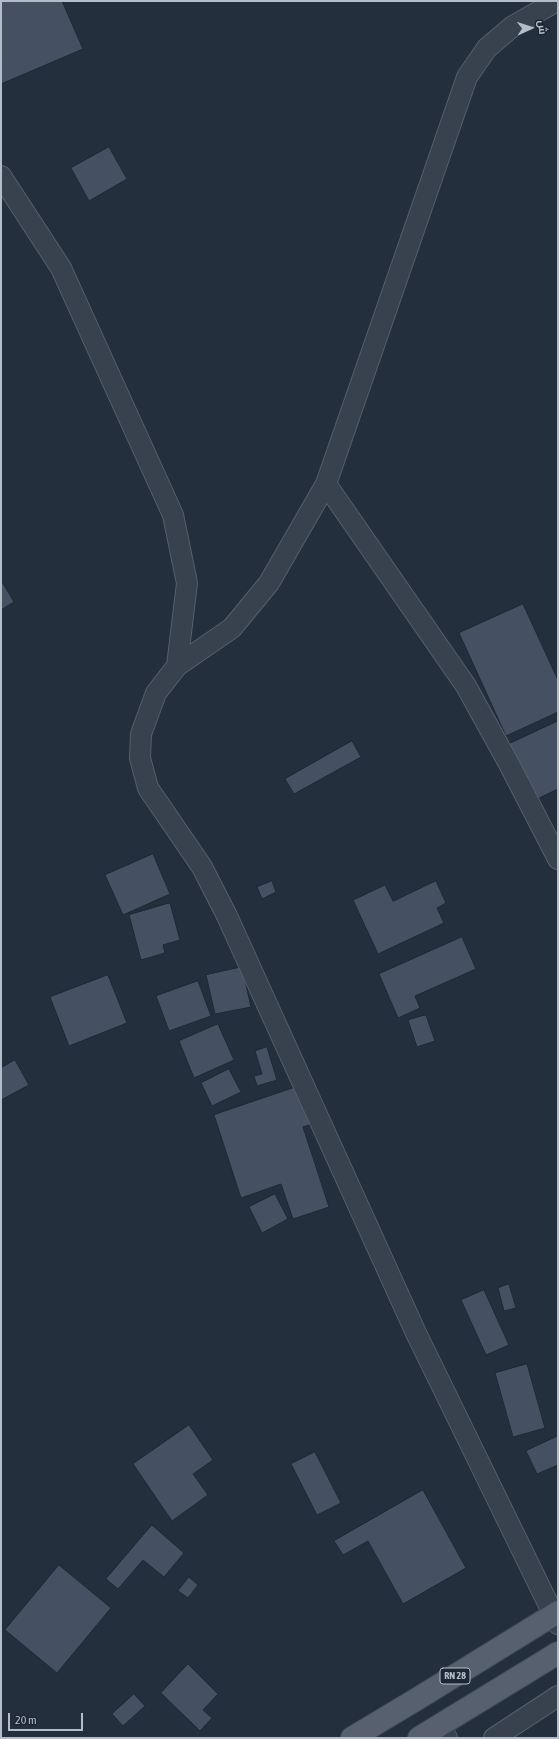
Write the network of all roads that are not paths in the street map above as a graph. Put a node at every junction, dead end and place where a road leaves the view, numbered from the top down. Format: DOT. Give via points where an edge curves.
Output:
graph roads {
  1 [pos="557,1"];
  2 [pos="1,176"];
  3 [pos="326,484"];
  4 [pos="177,666"];
  5 [pos="558,858"];
  6 [pos="556,1617"];
  7 [pos="558,1653"];
  8 [pos="558,1696"];
  9 [pos="444,1732"];
  10 [pos="352,1738"];
  11 [pos="419,1738"];
  12 [pos="494,1738"];
  1 -- 3 [label="street" via="513,26 487,48 467,77"];
  2 -- 4 [label="street" via="61,268 173,515 187,583"];
  3 -- 4 [label="street" via="269,583 232,628"];
  3 -- 5 [label="street" via="466,686"];
  4 -- 6 [label="street" via="156,693 141,734 140,758 148,788 202,867 227,916 416,1333"];
  6 -- 10 [label="main road, RN 28"];
  7 -- 9 [label="main road"];
  8 -- 12 [label="street"];
  9 -- 11 [label="main road"];
}
